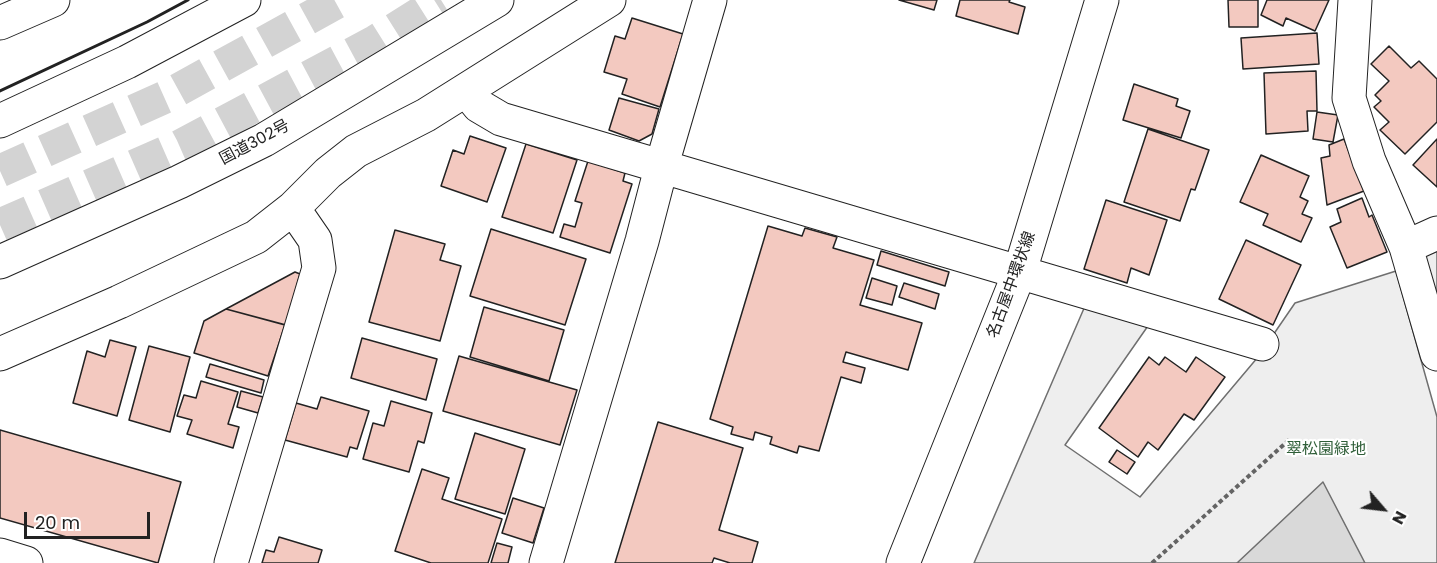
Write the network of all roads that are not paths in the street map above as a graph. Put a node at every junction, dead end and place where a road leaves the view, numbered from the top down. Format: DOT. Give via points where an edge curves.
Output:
graph roads {
  1 [pos="53,0"];
  2 [pos="244,0"];
  3 [pos="498,0"];
  4 [pos="609,0"];
  5 [pos="710,0"];
  6 [pos="1102,0"];
  7 [pos="1354,0"];
  8 [pos="0,23"];
  9 [pos="466,90"];
  10 [pos="0,121"];
  11 [pos="660,168"];
  12 [pos="293,208"];
  13 [pos="1437,233"];
  14 [pos="1406,248"];
  15 [pos="0,262"];
  16 [pos="1020,271"];
  17 [pos="1262,344"];
  18 [pos="0,354"];
  19 [pos="1437,354"];
  20 [pos="0,555"];
  21 [pos="26,563"];
  22 [pos="231,563"];
  23 [pos="546,563"];
  24 [pos="903,563"];
  1 -- 8 [label="main road"];
  2 -- 10 [label="main road" via="127,62"];
  3 -- 15 [label="main road, 国道302号" via="264,140"];
  4 -- 9 [label="main road"];
  5 -- 11 [label="main road"];
  6 -- 16 [label="main road, 名古屋中環状線"];
  7 -- 14 [label="main road" via="1349,98 1369,161"];
  9 -- 11 [label="main road" via="479,106 501,119"];
  9 -- 12 [label="main road" via="356,151"];
  11 -- 16 [label="main road"];
  11 -- 23 [label="main road"];
  12 -- 18 [label="main road" via="256,237"];
  12 -- 22 [label="main road" via="315,240 319,268"];
  13 -- 14 [label="main road"];
  14 -- 19 [label="main road"];
  16 -- 17 [label="main road"];
  16 -- 24 [label="main road, 名古屋中環状線"];
  20 -- 21 [label="main road"];
}
